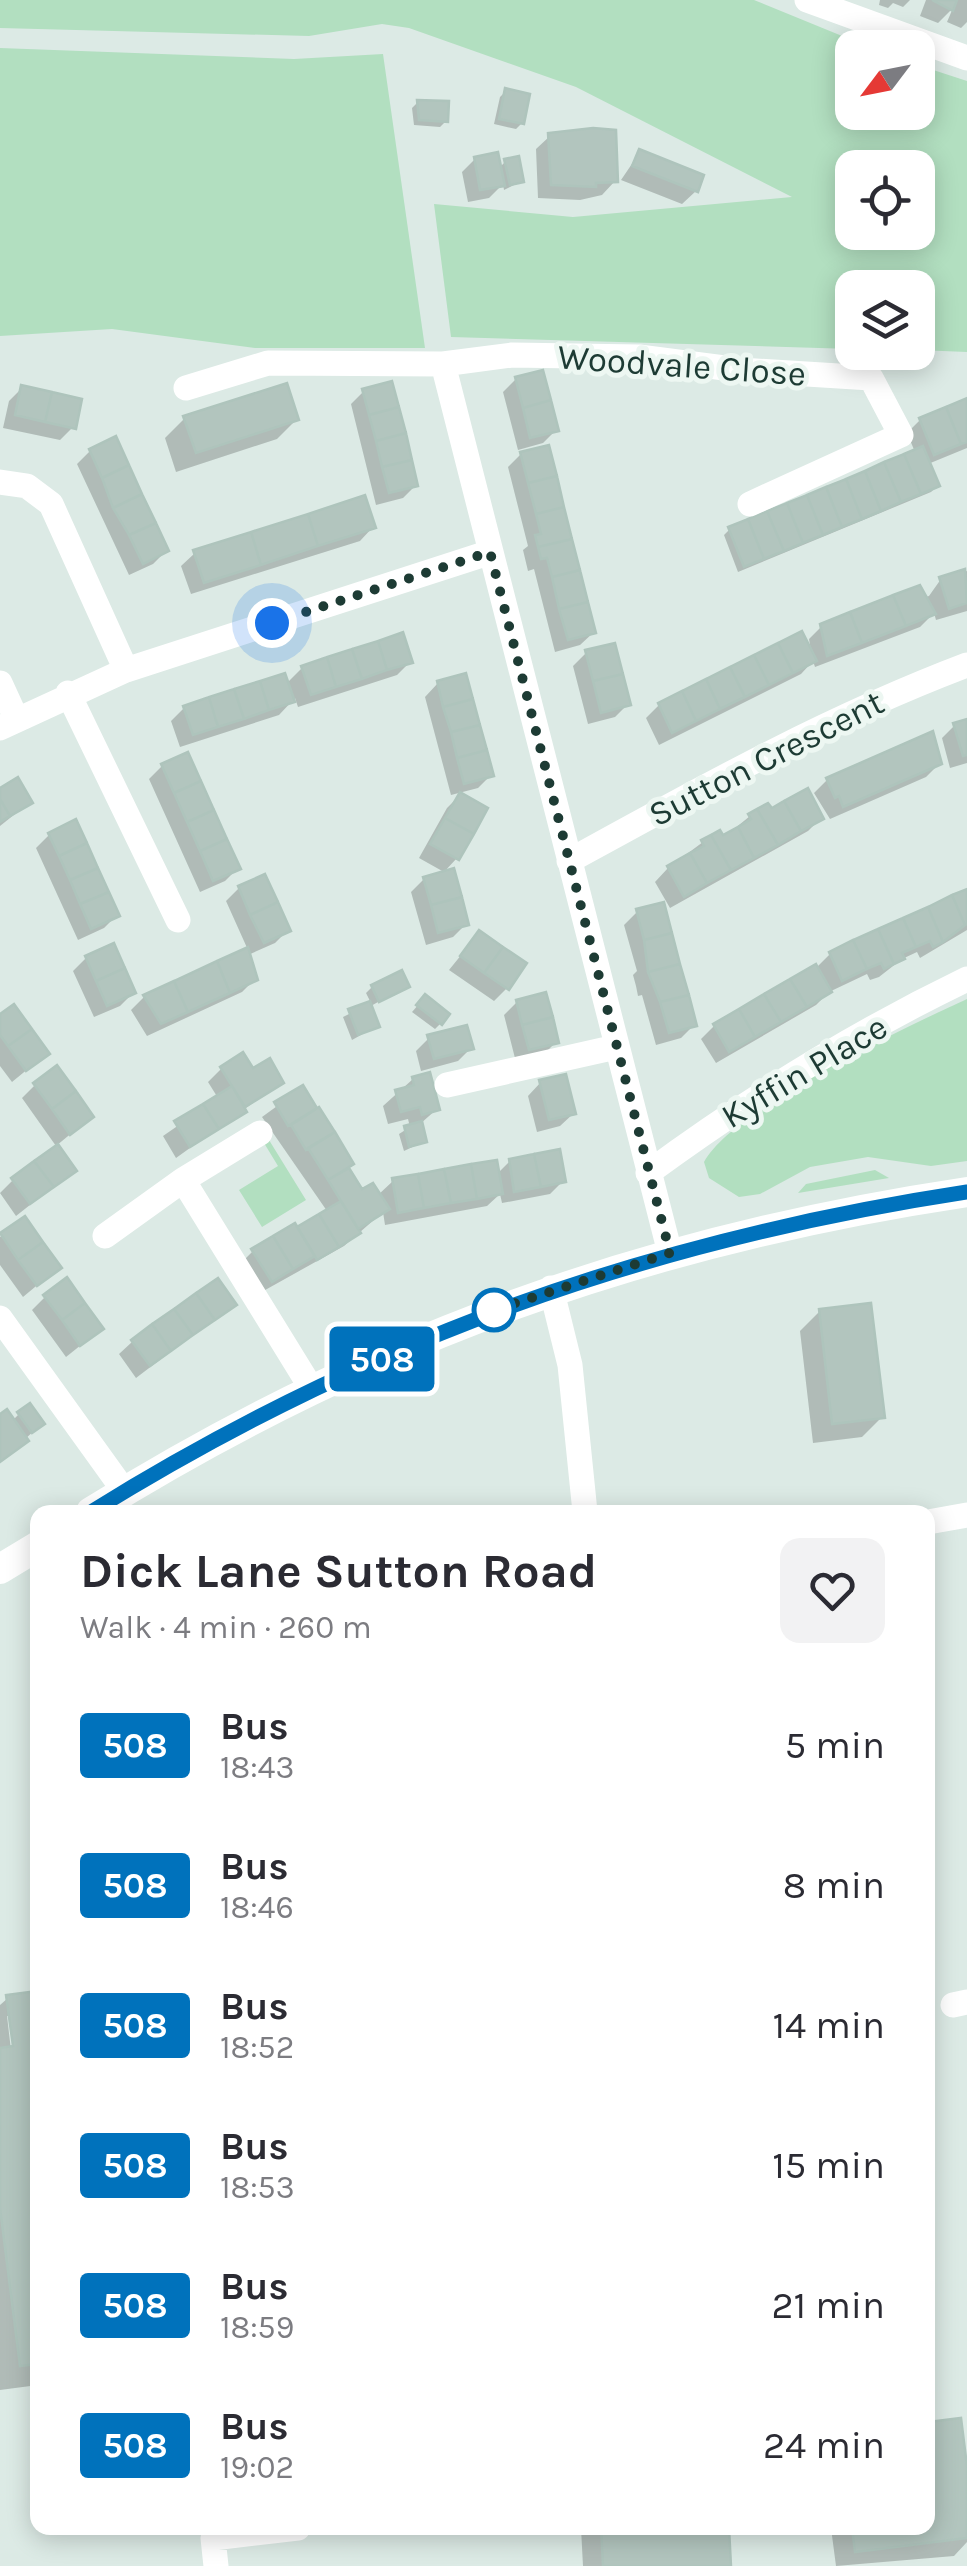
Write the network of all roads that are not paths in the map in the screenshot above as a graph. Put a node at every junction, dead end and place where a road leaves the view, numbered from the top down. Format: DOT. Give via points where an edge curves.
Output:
graph roads {
  1 [pos="807,0"];
  2 [pos="967,58"];
  3 [pos="443,364"];
  4 [pos="186,388"];
  5 [pos="0,482"];
  6 [pos="750,504"];
  7 [pos="490,552"];
  8 [pos="967,665"];
  9 [pos="126,670"];
  10 [pos="0,682"];
  11 [pos="68,693"];
  12 [pos="8,723"];
  13 [pos="569,861"];
  14 [pos="178,920"];
  15 [pos="967,979"];
  16 [pos="616,1047"];
  17 [pos="447,1086"];
  18 [pos="260,1132"];
  19 [pos="648,1173"];
  20 [pos="184,1180"];
  21 [pos="967,1192"];
  22 [pos="106,1236"];
  23 [pos="670,1253"];
  24 [pos="552,1288"];
  25 [pos="5,1335"];
  26 [pos="313,1391"];
  27 [pos="124,1492"];
  28 [pos="103,1505"];
  29 [pos="585,1505"];
  30 [pos="967,1515"];
  31 [pos="935,1521"];
  32 [pos="30,1551"];
  33 [pos="0,1570"];
  34 [pos="238,2535"];
  35 [pos="216,2566"];
  1 -- 2 [label="street"];
  3 -- 4 [label="street" via="268,363"];
  3 -- 6 [label="street, Woodvale Close" via="595,355 871,378 901,435"];
  3 -- 7 [label="street"];
  5 -- 9 [label="street" via="27,486 50,504"];
  7 -- 9 [label="street"];
  7 -- 13 [label="street"];
  8 -- 13 [label="street, Sutton Crescent" via="781,744"];
  9 -- 11 [label="street"];
  10 -- 12 [label="street"];
  11 -- 12 [label="street"];
  11 -- 14 [label="street"];
  13 -- 16 [label="street"];
  15 -- 19 [label="street, Kyffin Place" via="828,1050"];
  16 -- 17 [label="street"];
  16 -- 19 [label="street"];
  18 -- 20 [label="street"];
  19 -- 23 [label="street"];
  20 -- 22 [label="street"];
  20 -- 26 [label="street"];
  21 -- 23 [label="street" via="842,1211"];
  23 -- 24 [label="street"];
  24 -- 26 [label="street"];
  24 -- 29 [label="street" via="570,1365"];
  25 -- 27 [label="street"];
  26 -- 27 [label="street"];
  27 -- 28 [label="street"];
  30 -- 31 [label="street"];
  32 -- 33 [label="street"];
  34 -- 35 [label="street" via="212,2538"];
}
